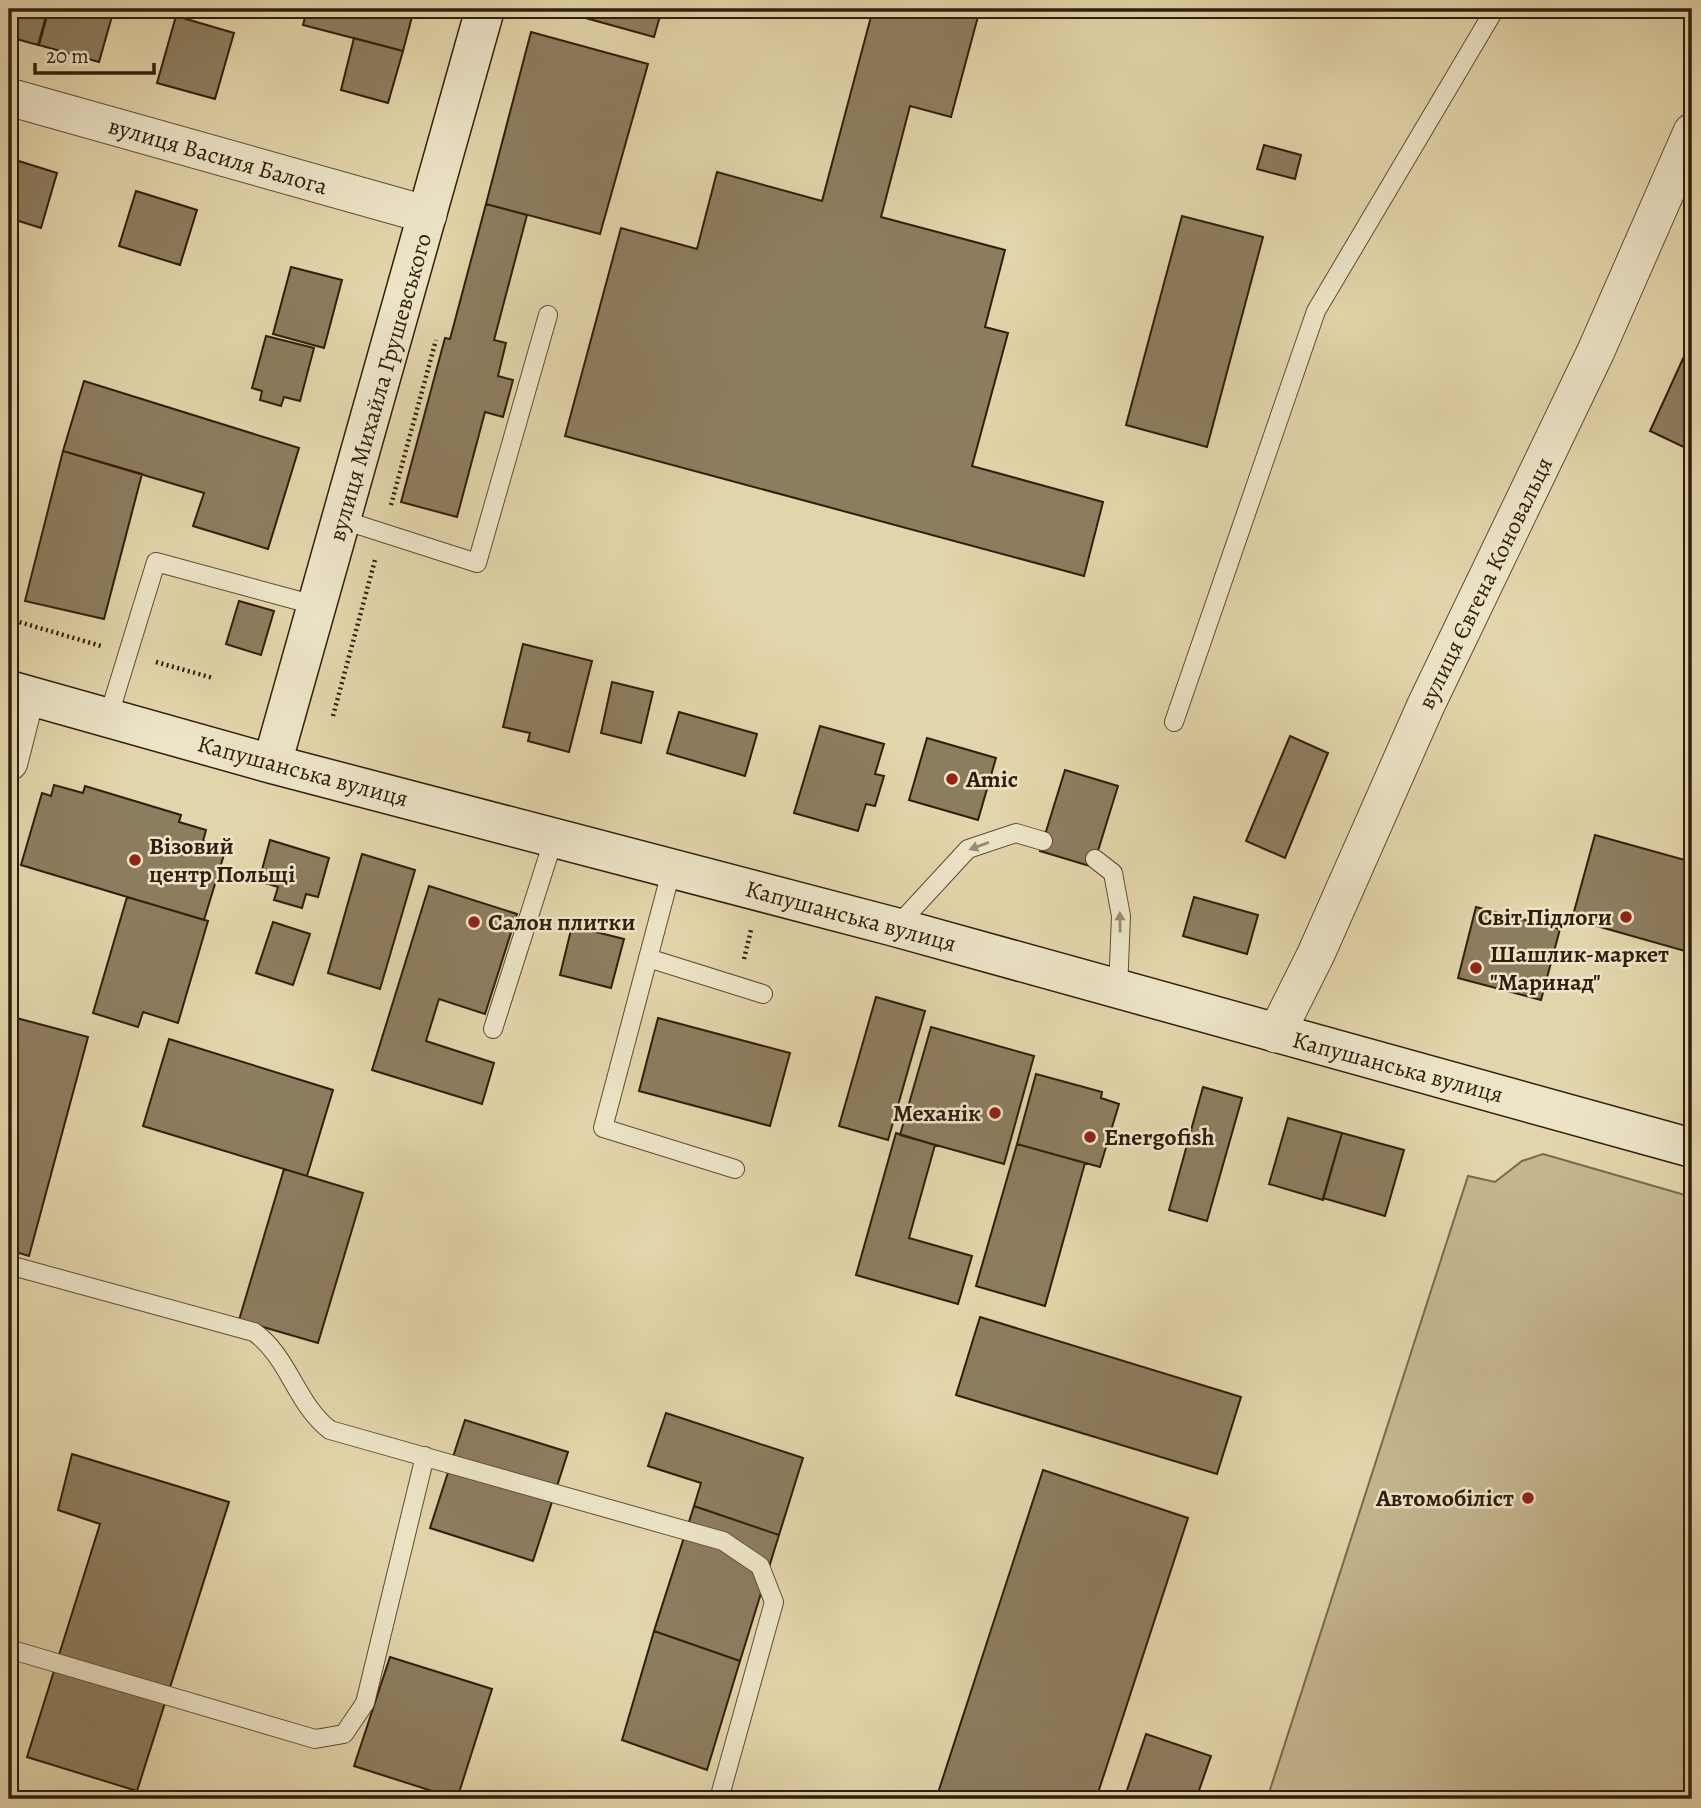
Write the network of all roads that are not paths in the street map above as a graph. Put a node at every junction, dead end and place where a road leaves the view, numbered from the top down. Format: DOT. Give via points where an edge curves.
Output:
graph roads {
  1 [pos="485,9"];
  2 [pos="1495,9"];
  3 [pos="9,97"];
  4 [pos="1692,132"];
  5 [pos="428,215"];
  6 [pos="548,315"];
  7 [pos="343,520"];
  8 [pos="318,606"];
  9 [pos="17,692"];
  10 [pos="108,718"];
  11 [pos="1174,722"];
  12 [pos="9,762"];
  13 [pos="272,764"];
  14 [pos="554,838"];
  15 [pos="1043,841"];
  16 [pos="1095,859"];
  17 [pos="672,869"];
  18 [pos="895,927"];
  19 [pos="648,958"];
  20 [pos="1118,990"];
  21 [pos="763,994"];
  22 [pos="493,1029"];
  23 [pos="1276,1034"];
  24 [pos="1692,1148"];
  25 [pos="734,1169"];
  26 [pos="9,1265"];
  27 [pos="425,1456"];
  28 [pos="9,1649"];
  29 [pos="719,1799"];
  1 -- 5 [label="street, вулиця Михайла Грушевського"];
  2 -- 11 [label="lane" via="1316,310"];
  3 -- 5 [label="street, вулиця Василя Балога"];
  4 -- 23 [label="street, вулиця Євгена Коновальця" via="1596,351 1426,705"];
  5 -- 7 [label="street, вулиця Михайла Грушевського"];
  6 -- 7 [label="lane" via="477,563"];
  7 -- 8 [label="street, вулиця Михайла Грушевського"];
  8 -- 10 [label="lane" via="156,562"];
  8 -- 13 [label="street, вулиця Михайла Грушевського"];
  9 -- 10 [label="street, Капушанська вулиця"];
  9 -- 12 [label="street"];
  10 -- 13 [label="street, Капушанська вулиця"];
  13 -- 14 [label="street, Капушанська вулиця"];
  14 -- 17 [label="street, Капушанська вулиця"];
  14 -- 22 [label="lane"];
  15 -- 18 [label="lane, one-way" via="1016,833 968,849"];
  20 -- 16 [label="lane, one-way" via="1119,905 1113,873"];
  17 -- 18 [label="street, Капушанська вулиця"];
  17 -- 19 [label="lane"];
  18 -- 20 [label="street, Капушанська вулиця"];
  19 -- 21 [label="lane"];
  19 -- 25 [label="lane" via="603,1128"];
  20 -- 23 [label="street, Капушанська вулиця"];
  23 -- 24 [label="street, Капушанська вулиця"];
  26 -- 27 [label="lane" via="254,1332 271,1344 314,1417 330,1430"];
  27 -- 28 [label="lane" via="365,1703 344,1734 315,1740"];
  27 -- 29 [label="lane" via="723,1541 760,1566 774,1602"];
}
